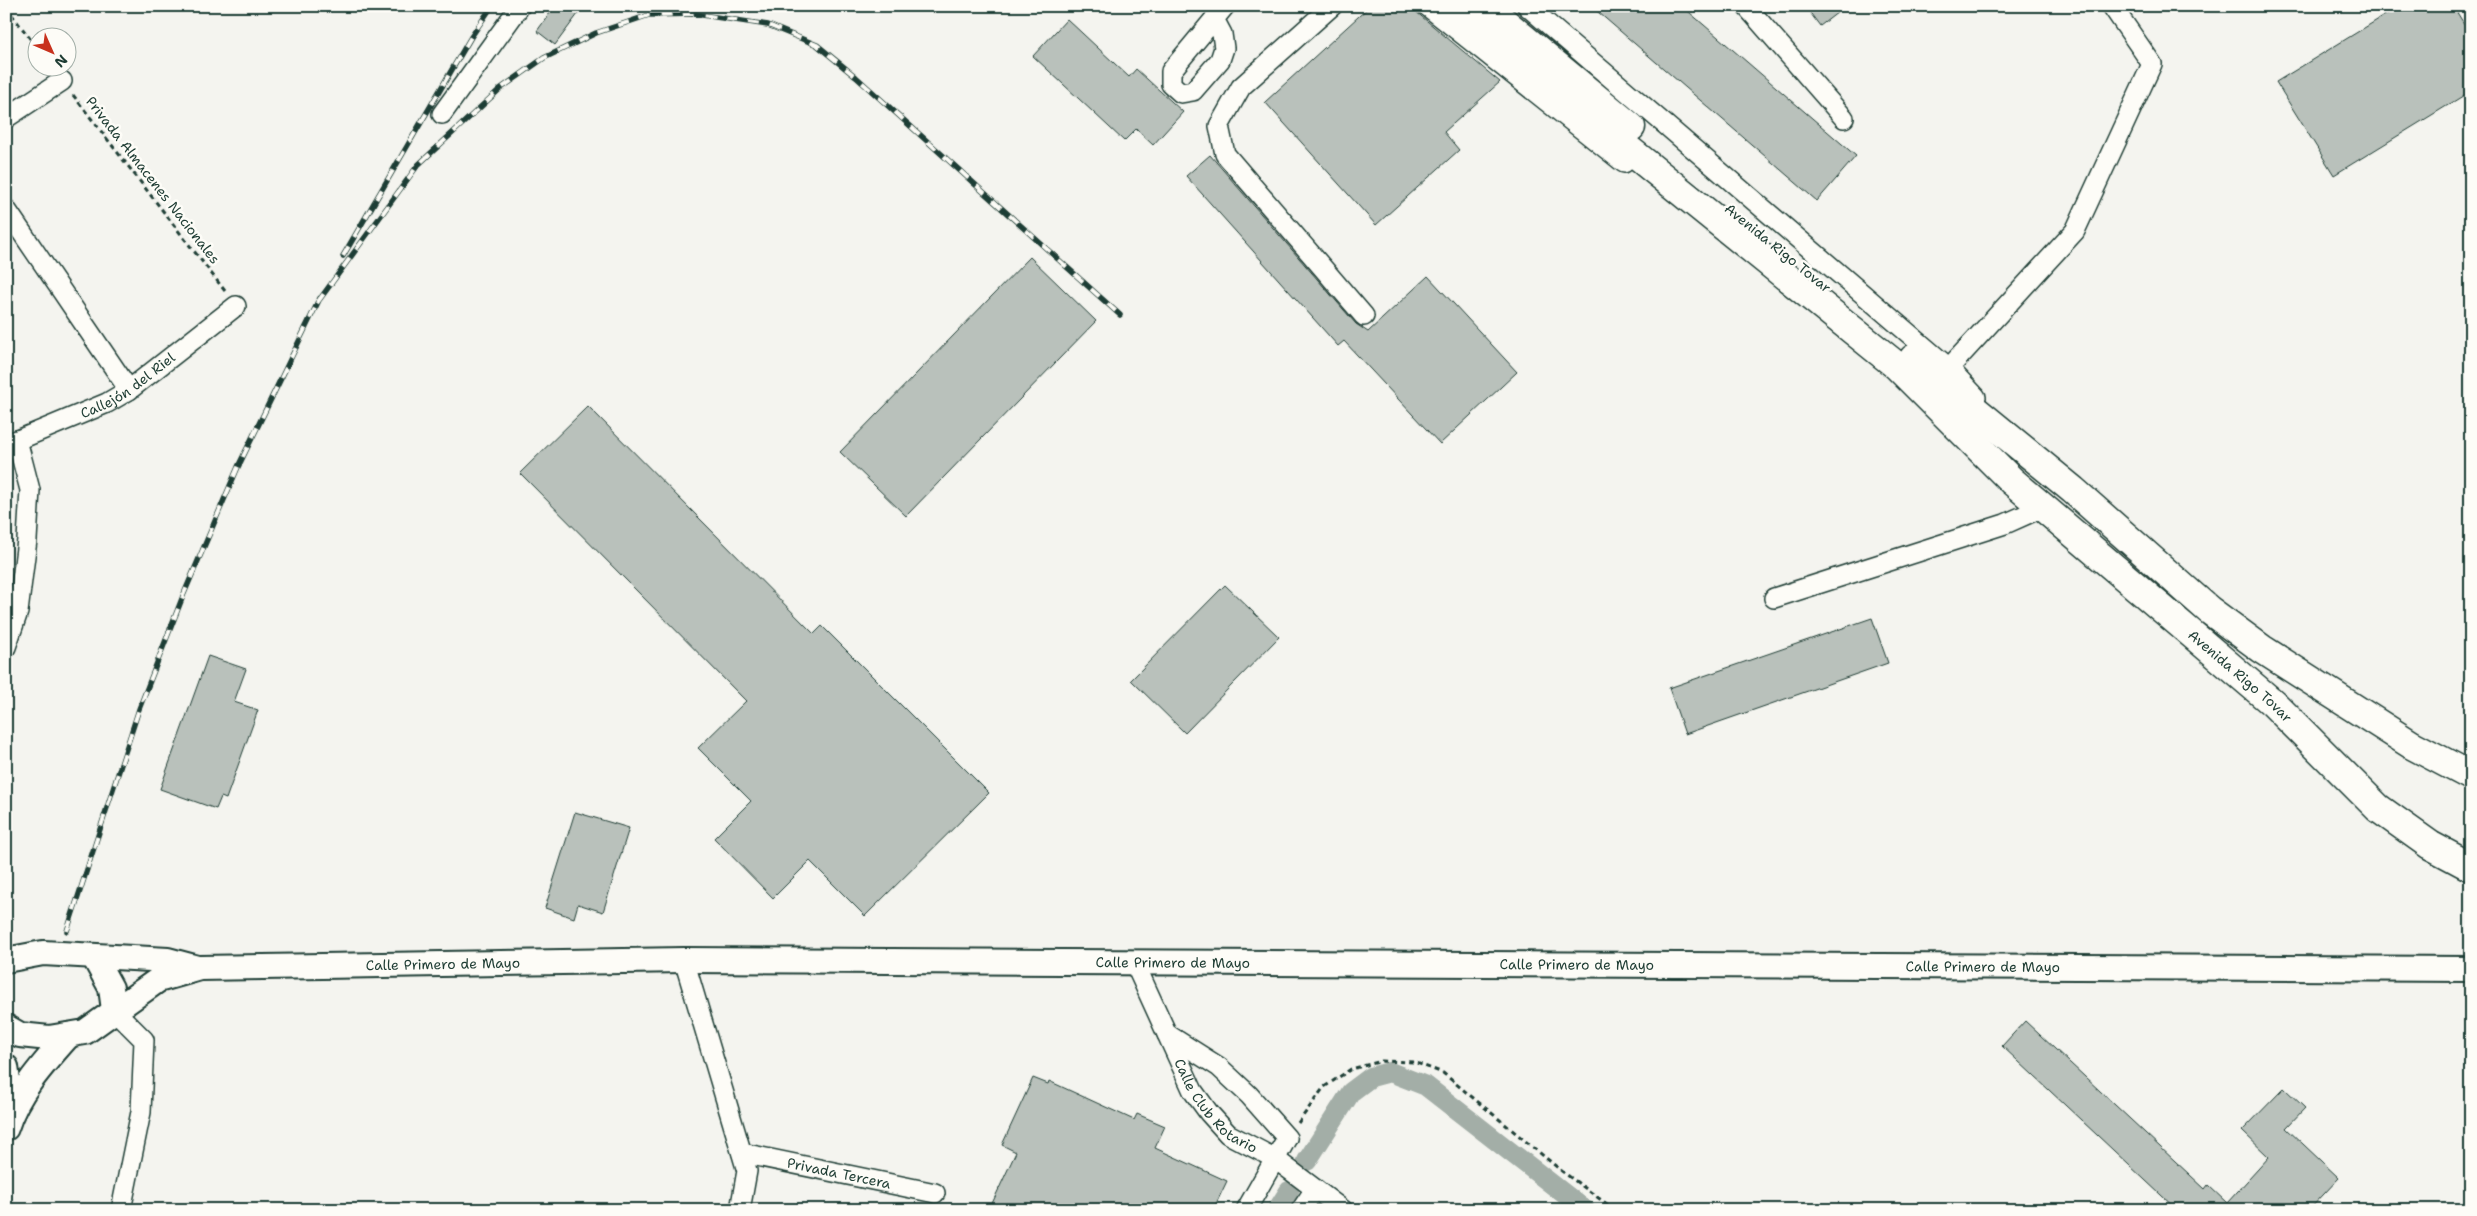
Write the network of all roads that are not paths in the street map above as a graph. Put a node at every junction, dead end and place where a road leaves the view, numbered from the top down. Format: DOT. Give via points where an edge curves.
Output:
graph roads {
  1 [pos="520,6"];
  2 [pos="1332,6"];
  3 [pos="1485,6"];
  4 [pos="1527,6"];
  5 [pos="1746,6"];
  6 [pos="2112,6"];
  7 [pos="1434,7"];
  8 [pos="62,81"];
  9 [pos="442,114"];
  10 [pos="6,118"];
  11 [pos="1844,118"];
  12 [pos="6,209"];
  13 [pos="236,306"];
  14 [pos="1364,316"];
  15 [pos="1949,368"];
  16 [pos="129,390"];
  17 [pos="12,443"];
  18 [pos="2012,481"];
  19 [pos="2073,490"];
  20 [pos="2043,507"];
  21 [pos="1774,598"];
  22 [pos="6,647"];
  23 [pos="2471,776"];
  24 [pos="2471,867"];
  25 [pos="94,957"];
  26 [pos="6,960"];
  27 [pos="684,960"];
  28 [pos="1135,964"];
  29 [pos="200,968"];
  30 [pos="2471,969"];
  31 [pos="114,1010"];
  32 [pos="6,1027"];
  33 [pos="1167,1034"];
  34 [pos="69,1035"];
  35 [pos="6,1066"];
  36 [pos="9,1118"];
  37 [pos="742,1153"];
  38 [pos="1274,1158"];
  39 [pos="1315,1189"];
  40 [pos="935,1193"];
  41 [pos="121,1210"];
  42 [pos="740,1210"];
  43 [pos="1246,1210"];
  44 [pos="1301,1210"];
  45 [pos="1343,1210"];
  1 -- 9 [label="street"];
  2 -- 14 [label="street" via="1241,87 1219,126 1225,154"];
  3 -- 19 [label="highway, Avenida Rigo Tovar"];
  4 -- 15 [label="street, Avenida Rigo Tovar"];
  5 -- 11 [label="street"];
  6 -- 15 [label="street" via="2152,64 2075,230"];
  7 -- 18 [label="street, Avenida Rigo Tovar"];
  7 -- 18 [label="highway, Avenida Rigo Tovar" via="1898,366"];
  8 -- 10 [label="street"];
  12 -- 16 [label="street"];
  13 -- 16 [label="street, Callejón del Riel"];
  15 -- 19 [label="street, Avenida Rigo Tovar"];
  16 -- 17 [label="street, Callejón del Riel" via="107,403"];
  17 -- 22 [label="street" via="30,490 28,540 18,612"];
  18 -- 20 [label="highway, Avenida Rigo Tovar"];
  19 -- 23 [label="highway, Avenida Rigo Tovar" via="2210,610 2262,649 2412,745"];
  20 -- 21 [label="street" via="2005,524"];
  20 -- 24 [label="highway, Avenida Rigo Tovar" via="2273,703 2378,808 2430,845"];
  25 -- 26 [label="main road, Calle Primero de Mayo" via="43,953"];
  25 -- 29 [label="main road, Calle Primero de Mayo" via="168,960"];
  25 -- 31 [label="main road" via="111,988"];
  27 -- 28 [label="main road, Calle Primero de Mayo"];
  27 -- 29 [label="main road, Calle Primero de Mayo"];
  27 -- 37 [label="street"];
  28 -- 30 [label="main road, Calle Primero de Mayo"];
  28 -- 33 [label="street, Calle Club Rotario"];
  29 -- 31 [label="main road, Calle Primero de Mayo" via="158,980"];
  31 -- 34 [label="main road, Calle Primero de Mayo" via="85,1032"];
  31 -- 41 [label="street" via="144,1040 141,1112"];
  32 -- 34 [label="main road, Calle Primero de Mayo" via="20,1035 49,1038"];
  33 -- 38 [label="street, Calle Club Rotario" via="1193,1091 1208,1113 1228,1134"];
  33 -- 38 [label="street" via="1219,1067 1287,1138"];
  34 -- 36 [label="main road" via="38,1071"];
  35 -- 36 [label="main road"];
  37 -- 40 [label="street, Privada Tercera"];
  37 -- 42 [label="street" via="747,1172"];
  38 -- 39 [label="street, Calle Club Rotario"];
  38 -- 43 [label="street"];
  39 -- 44 [label="street"];
  39 -- 45 [label="street, Calle Club Rotario"];
}
